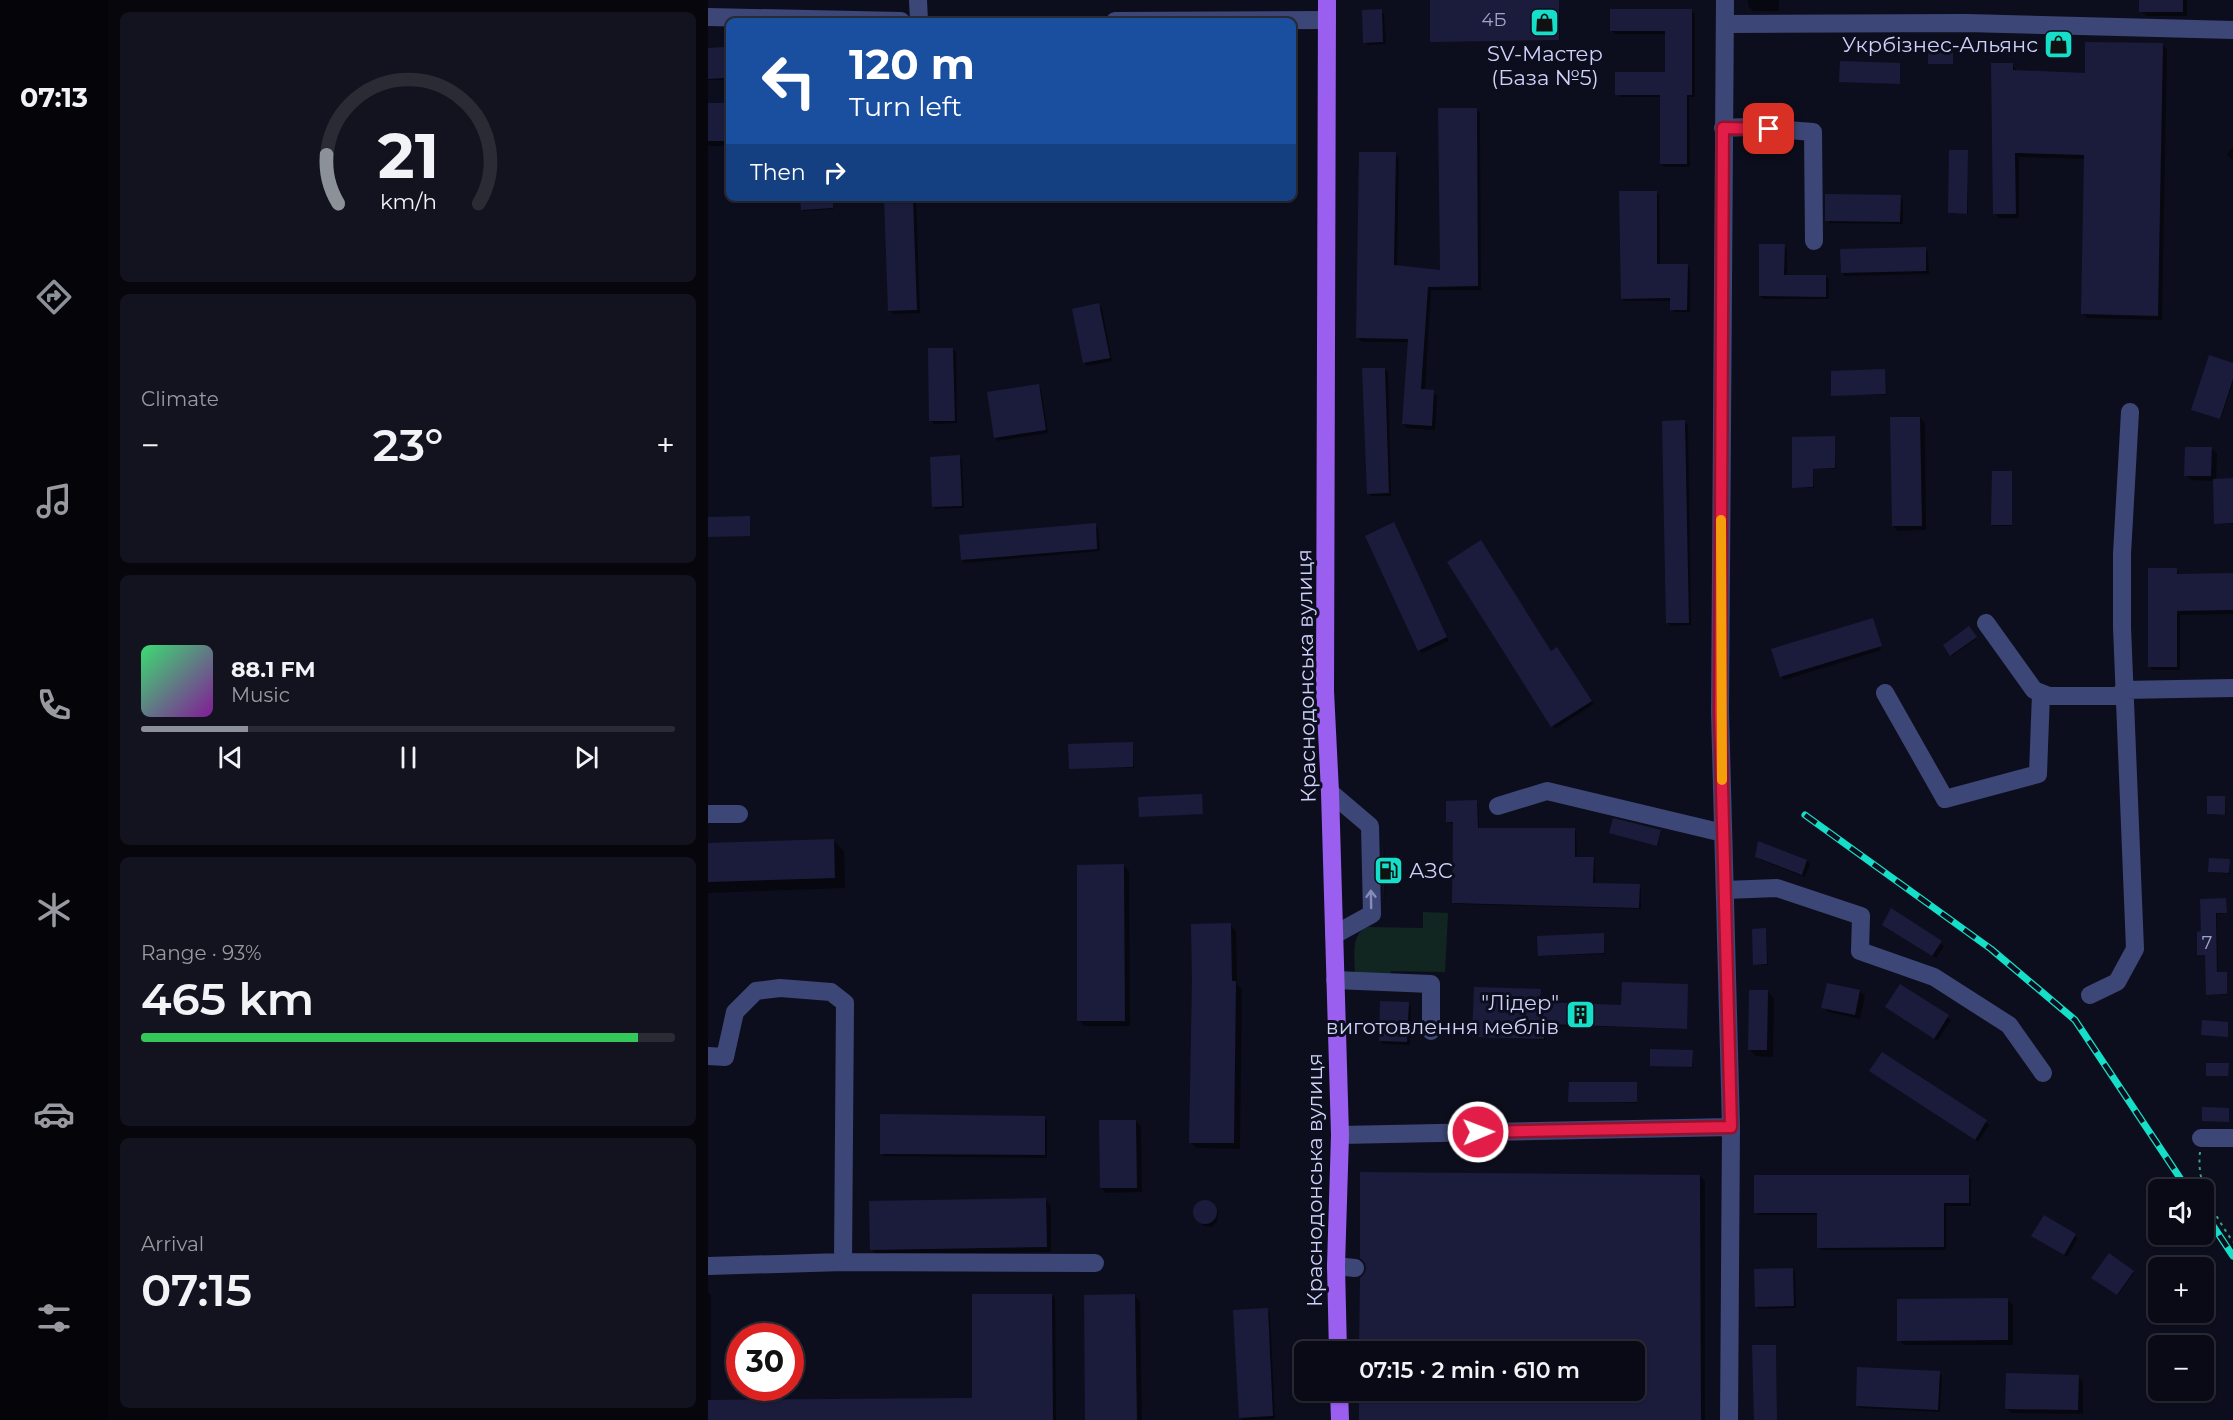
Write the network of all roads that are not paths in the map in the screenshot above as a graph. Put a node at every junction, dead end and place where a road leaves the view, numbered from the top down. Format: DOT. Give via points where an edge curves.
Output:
graph roads {
  1 [pos="918,0"];
  2 [pos="1327,0"];
  3 [pos="1725,0"];
  4 [pos="708,17"];
  5 [pos="756,18"];
  6 [pos="919,18"];
  7 [pos="1296,21"];
  8 [pos="1327,21"];
  9 [pos="1725,24"];
  10 [pos="2233,30"];
  11 [pos="1723,128"];
  12 [pos="1814,241"];
  13 [pos="2130,412"];
  14 [pos="1986,623"];
  15 [pos="2233,688"];
  16 [pos="1885,693"];
  17 [pos="2041,693"];
  18 [pos="2123,693"];
  19 [pos="1330,792"];
  20 [pos="1498,806"];
  21 [pos="708,814"];
  22 [pos="740,814"];
  23 [pos="1723,833"];
  24 [pos="1725,890"];
  25 [pos="1334,935"];
  26 [pos="1335,980"];
  27 [pos="2090,995"];
  28 [pos="1431,1031"];
  29 [pos="708,1056"];
  30 [pos="2043,1073"];
  31 [pos="1731,1127"];
  32 [pos="1340,1135"];
  33 [pos="2233,1137"];
  34 [pos="2201,1138"];
  35 [pos="843,1263"];
  36 [pos="1095,1263"];
  37 [pos="708,1266"];
  38 [pos="1336,1266"];
  39 [pos="1355,1268"];
  40 [pos="1338,1341"];
  41 [pos="1339,1401"];
  42 [pos="1340,1420"];
  43 [pos="1730,1420"];
  1 -- 6 [label="street"];
  2 -- 8 [label="main road, Краснодонська вулиця"];
  3 -- 9 [label="street"];
  4 -- 5 [label="street"];
  7 -- 8 [label="street"];
  8 -- 19 [label="main road, Краснодонська вулиця" via="1325,691"];
  9 -- 10 [label="street" via="1966,23"];
  9 -- 11 [label="street"];
  11 -- 12 [label="street" via="1813,132"];
  11 -- 23 [label="street"];
  13 -- 18 [label="street" via="2122,554"];
  14 -- 17 [label="street" via="2034,690"];
  15 -- 18 [label="street"];
  16 -- 17 [label="street" via="1945,799 2038,774"];
  17 -- 18 [label="street"];
  18 -- 27 [label="street" via="2135,949 2117,982"];
  19 -- 25 [label="main road, Краснодонська вулиця"];
  25 -- 19 [label="street, one-way" via="1372,914 1370,826"];
  20 -- 23 [label="street" via="1547,791"];
  21 -- 22 [label="street"];
  23 -- 24 [label="street"];
  24 -- 30 [label="street" via="1777,888 1861,916 1860,951 1934,977 2009,1025"];
  24 -- 31 [label="street"];
  25 -- 26 [label="main road, Краснодонська вулиця"];
  26 -- 28 [label="street" via="1431,984"];
  26 -- 32 [label="main road, Краснодонська вулиця"];
  29 -- 35 [label="street" via="725,1057 735,1012 756,991 780,988 831,992 845,1003"];
  31 -- 32 [label="street"];
  31 -- 43 [label="street"];
  32 -- 38 [label="main road, Краснодонська вулиця"];
  33 -- 34 [label="street"];
  35 -- 36 [label="street"];
  35 -- 37 [label="street"];
  38 -- 39 [label="street"];
  38 -- 40 [label="main road, Краснодонська вулиця"];
  41 -- 42 [label="main road"];
}
